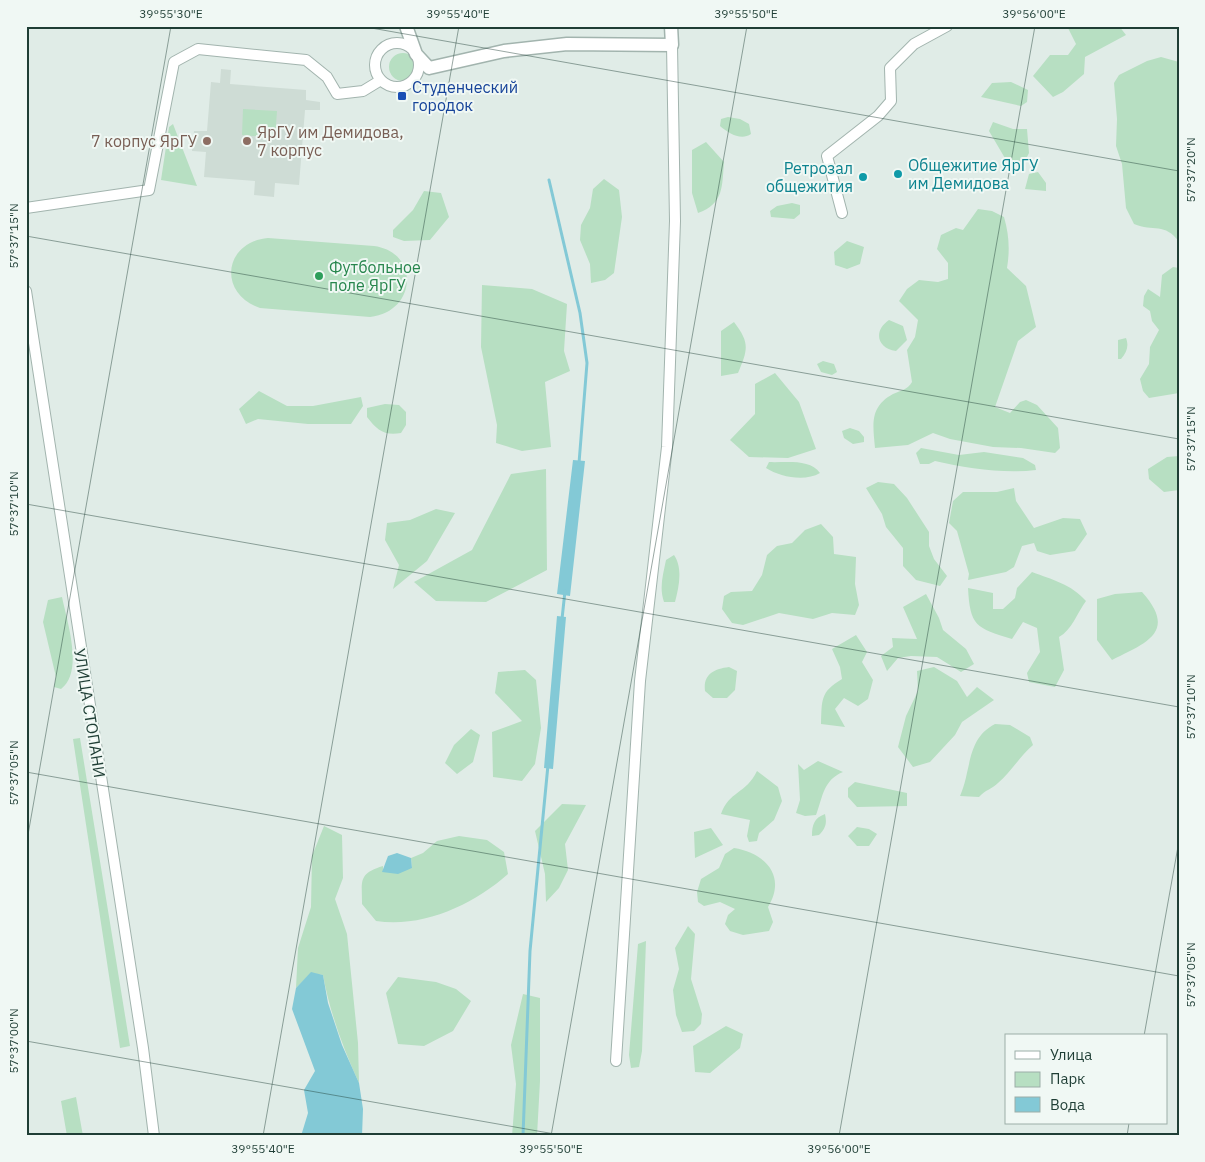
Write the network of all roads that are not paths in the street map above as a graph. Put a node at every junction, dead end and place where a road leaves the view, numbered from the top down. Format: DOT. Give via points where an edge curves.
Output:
graph roads {
  1 [pos="406,26"];
  2 [pos="671,26"];
  3 [pos="947,26"];
  4 [pos="672,46"];
  5 [pos="416,54"];
  6 [pos="430,68"];
  7 [pos="417,74"];
  8 [pos="381,80"];
  9 [pos="26,208"];
  10 [pos="842,213"];
  11 [pos="26,291"];
  12 [pos="616,1061"];
  13 [pos="154,1136"];
  1 -- 5 [label="street"];
  2 -- 4 [label="street"];
  3 -- 10 [label="street" via="914,44 890,68 892,101 827,156"];
  4 -- 6 [label="street" via="567,44 504,51"];
  4 -- 12 [label="street" via="675,221 667,447 640,681"];
  5 -- 6 [label="street"];
  5 -- 7 [label="street" via="419,60"];
  5 -- 8 [label="street" via="412,48 398,43 384,47 375,60"];
  6 -- 7 [label="street"];
  7 -- 8 [label="street" via="400,87 386,85"];
  8 -- 9 [label="street" via="364,91 337,94 327,78 306,60 198,49 174,62 149,190"];
  11 -- 13 [label="street, УЛИЦА СТОПАНИ"];
}
